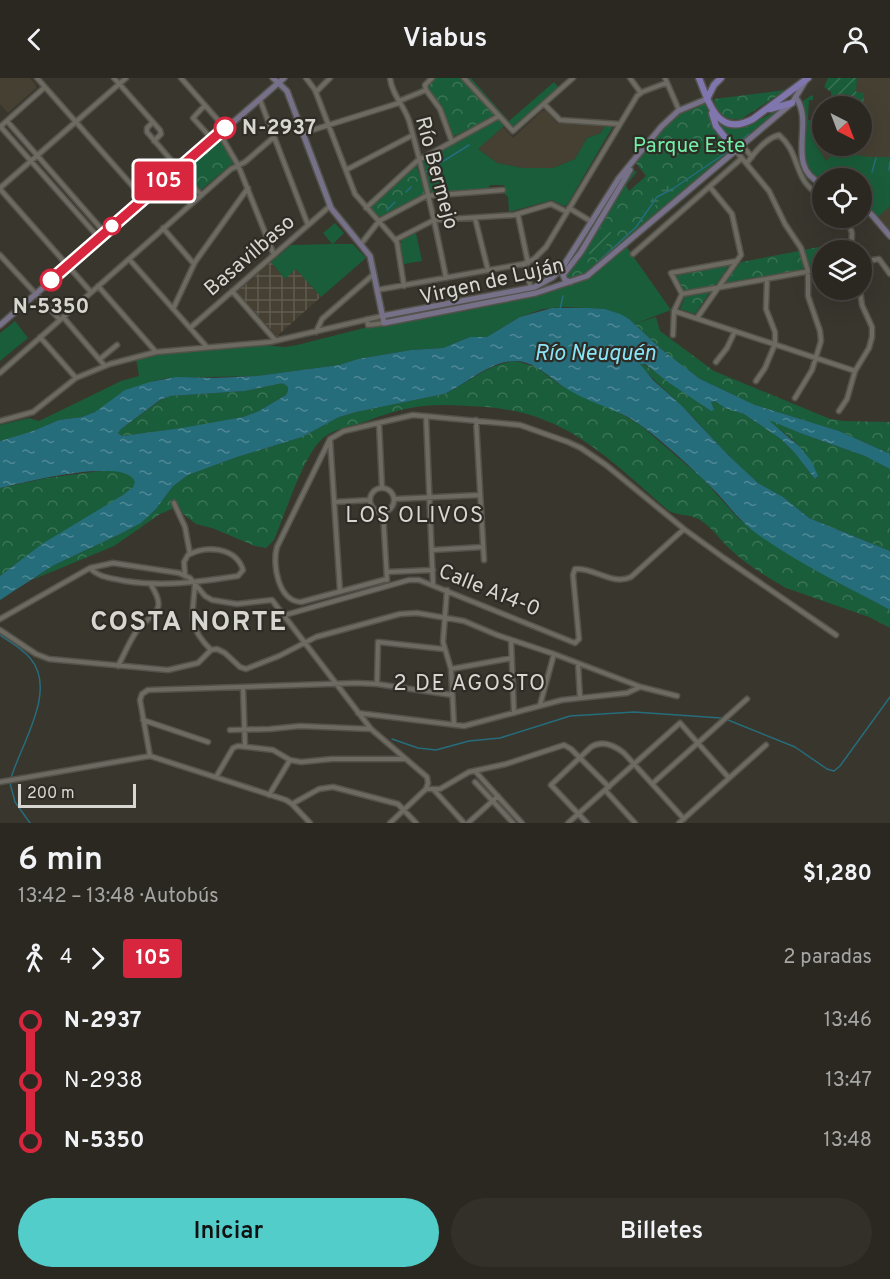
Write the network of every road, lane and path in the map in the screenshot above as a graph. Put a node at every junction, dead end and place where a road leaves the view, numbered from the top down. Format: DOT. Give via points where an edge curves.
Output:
graph roads {
  1 [pos="38,78"];
  2 [pos="114,78"];
  3 [pos="126,78"];
  4 [pos="181,78"];
  5 [pos="306,78"];
  6 [pos="330,78"];
  7 [pos="390,78"];
  8 [pos="432,78"];
  9 [pos="464,78"];
  10 [pos="573,78"];
  11 [pos="630,78"];
  12 [pos="699,78"];
  13 [pos="722,78"];
  14 [pos="807,79"];
  15 [pos="279,80"];
  16 [pos="665,81"];
  17 [pos="119,84"];
  18 [pos="45,87"];
  19 [pos="426,90"];
  20 [pos="316,92"];
  21 [pos="641,93"];
  22 [pos="260,99"];
  23 [pos="707,99"];
  24 [pos="794,100"];
  25 [pos="399,102"];
  26 [pos="544,104"];
  27 [pos="205,105"];
  28 [pos="712,109"];
  29 [pos="679,110"];
  30 [pos="763,111"];
  31 [pos="499,116"];
  32 [pos="7,120"];
  33 [pos="76,122"];
  34 [pos="153,122"];
  35 [pos="620,124"];
  36 [pos="328,125"];
  37 [pos="0,127"];
  38 [pos="225,128"];
  39 [pos="220,133"];
  40 [pos="302,133"];
  41 [pos="413,135"];
  42 [pos="274,137"];
  43 [pos="212,140"];
  44 [pos="154,141"];
  45 [pos="452,142"];
  46 [pos="742,145"];
  47 [pos="736,151"];
  48 [pos="640,153"];
  49 [pos="38,155"];
  50 [pos="752,157"];
  51 [pos="742,158"];
  52 [pos="419,160"];
  53 [pos="31,161"];
  54 [pos="747,163"];
  55 [pos="238,165"];
  56 [pos="179,169"];
  57 [pos="346,170"];
  58 [pos="812,177"];
  59 [pos="710,186"];
  60 [pos="0,188"];
  61 [pos="248,188"];
  62 [pos="812,189"];
  63 [pos="502,190"];
  64 [pos="201,195"];
  65 [pos="429,195"];
  66 [pos="144,199"];
  67 [pos="330,206"];
  68 [pos="366,208"];
  69 [pos="568,210"];
  70 [pos="518,215"];
  71 [pos="872,215"];
  72 [pos="475,218"];
  73 [pos="434,220"];
  74 [pos="378,222"];
  75 [pos="592,222"];
  76 [pos="308,225"];
  77 [pos="164,228"];
  78 [pos="105,232"];
  79 [pos="890,236"];
  80 [pos="99,238"];
  81 [pos="395,240"];
  82 [pos="361,244"];
  83 [pos="633,254"];
  84 [pos="0,255"];
  85 [pos="274,255"];
  86 [pos="129,259"];
  87 [pos="872,260"];
  88 [pos="738,261"];
  89 [pos="526,263"];
  90 [pos="194,264"];
  91 [pos="68,265"];
  92 [pos="488,270"];
  93 [pos="812,270"];
  94 [pos="808,271"];
  95 [pos="374,273"];
  96 [pos="890,274"];
  97 [pos="446,278"];
  98 [pos="767,279"];
  99 [pos="572,282"];
  100 [pos="98,286"];
  101 [pos="404,286"];
  102 [pos="717,288"];
  103 [pos="377,290"];
  104 [pos="232,291"];
  105 [pos="532,291"];
  106 [pos="92,292"];
  107 [pos="35,294"];
  108 [pos="682,294"];
  109 [pos="861,300"];
  110 [pos="173,309"];
  111 [pos="674,311"];
  112 [pos="62,318"];
  113 [pos="697,318"];
  114 [pos="367,319"];
  115 [pos="383,319"];
  116 [pos="0,325"];
  117 [pos="190,328"];
  118 [pos="735,331"];
  119 [pos="316,332"];
  120 [pos="673,335"];
  121 [pos="40,337"];
  122 [pos="275,340"];
  123 [pos="775,344"];
  124 [pos="117,345"];
  125 [pos="206,347"];
  126 [pos="156,352"];
  127 [pos="100,359"];
  128 [pos="817,359"];
  129 [pos="716,362"];
  130 [pos="105,366"];
  131 [pos="855,371"];
  132 [pos="0,373"];
  133 [pos="76,378"];
  134 [pos="756,381"];
  135 [pos="795,398"];
  136 [pos="839,411"];
  137 [pos="426,416"];
  138 [pos="0,420"];
  139 [pos="476,420"];
  140 [pos="379,423"];
  141 [pos="330,439"];
  142 [pos="382,487"];
  143 [pos="480,495"];
  144 [pos="429,497"];
  145 [pos="395,499"];
  146 [pos="370,500"];
  147 [pos="334,502"];
  148 [pos="174,503"];
  149 [pos="383,512"];
  150 [pos="684,529"];
  151 [pos="483,547"];
  152 [pos="432,550"];
  153 [pos="190,554"];
  154 [pos="484,560"];
  155 [pos="90,568"];
  156 [pos="433,570"];
  157 [pos="387,572"];
  158 [pos="185,575"];
  159 [pos="387,579"];
  160 [pos="195,583"];
  161 [pos="433,584"];
  162 [pos="151,585"];
  163 [pos="387,586"];
  164 [pos="447,590"];
  165 [pos="340,591"];
  166 [pos="285,615"];
  167 [pos="444,616"];
  168 [pos="0,619"];
  169 [pos="0,630"];
  170 [pos="836,635"];
  171 [pos="511,640"];
  172 [pos="305,641"];
  173 [pos="444,649"];
  174 [pos="211,650"];
  175 [pos="554,654"];
  176 [pos="512,658"];
  177 [pos="578,663"];
  178 [pos="118,666"];
  179 [pos="451,669"];
  180 [pos="336,683"];
  181 [pos="377,684"];
  182 [pos="243,687"];
  183 [pos="641,687"];
  184 [pos="452,695"];
  185 [pos="677,696"];
  186 [pos="580,698"];
  187 [pos="747,699"];
  188 [pos="540,706"];
  189 [pos="358,713"];
  190 [pos="514,713"];
  191 [pos="143,720"];
  192 [pos="454,725"];
  193 [pos="370,729"];
  194 [pos="230,730"];
  195 [pos="245,730"];
  196 [pos="208,742"];
  197 [pos="697,743"];
  198 [pos="766,745"];
  199 [pos="245,746"];
  200 [pos="150,756"];
  201 [pos="580,758"];
  202 [pos="407,759"];
  203 [pos="290,760"];
  204 [pos="634,764"];
  205 [pos="475,771"];
  206 [pos="216,777"];
  207 [pos="729,778"];
  208 [pos="0,782"];
  209 [pos="475,782"];
  210 [pos="652,783"];
  211 [pos="607,788"];
  212 [pos="426,789"];
  213 [pos="434,790"];
  214 [pos="269,795"];
  215 [pos="498,796"];
  216 [pos="492,801"];
  217 [pos="292,804"];
  218 [pos="404,810"];
  219 [pos="579,813"];
  220 [pos="684,819"];
  221 [pos="310,823"];
  222 [pos="390,823"];
  223 [pos="416,823"];
  224 [pos="466,823"];
  225 [pos="513,823"];
  226 [pos="522,823"];
  227 [pos="568,823"];
  228 [pos="587,823"];
  229 [pos="635,823"];
  230 [pos="679,823"];
  1 -- 18 [label="street"];
  2 -- 17 [label="street"];
  3 -- 17 [label="street"];
  4 -- 27 [label="street"];
  5 -- 20 [label="street"];
  6 -- 20 [label="street"];
  7 -- 25 [label="street, Río Bermejo"];
  8 -- 19 [label="street" via="425,85"];
  9 -- 31 [label="street"];
  10 -- 26 [label="street"];
  11 -- 21 [label="street"];
  12 -- 23 [label="main road"];
  13 -- 23 [label="main road"];
  14 -- 24 [label="street, Virgen de Luján"];
  14 -- 30 [label="main road"];
  15 -- 22 [label="street"];
  15 -- 40 [label="street"];
  16 -- 21 [label="street"];
  16 -- 29 [label="street"];
  17 -- 33 [label="street"];
  17 -- 34 [label="street"];
  18 -- 32 [label="street"];
  18 -- 33 [label="street"];
  19 -- 25 [label="street"];
  19 -- 45 [label="street" via="440,109"];
  20 -- 36 [label="street"];
  21 -- 35 [label="street"];
  22 -- 38 [label="street"];
  22 -- 42 [label="street"];
  23 -- 28 [label="main road"];
  23 -- 29 [label="street"];
  24 -- 30 [label="main road"];
  24 -- 46 [label="street, Virgen de Luján"];
  24 -- 58 [label="street" via="803,114 802,156"];
  25 -- 36 [label="street"];
  25 -- 41 [label="street, Río Bermejo"];
  26 -- 31 [label="street" via="513,131"];
  26 -- 35 [label="street" via="559,120"];
  27 -- 38 [label="street"];
  27 -- 43 [label="street" via="193,117"];
  28 -- 30 [label="main road" via="723,121 734,124"];
  28 -- 47 [label="main road" via="715,124"];
  29 -- 48 [label="street"];
  31 -- 45 [label="street"];
  32 -- 37 [label="street"];
  32 -- 49 [label="street"];
  33 -- 49 [label="street"];
  33 -- 66 [label="street"];
  34 -- 44 [label="street" via="161,132"];
  34 -- 44 [label="street" via="146,130"];
  35 -- 69 [label="street"];
  36 -- 40 [label="street"];
  36 -- 57 [label="street"];
  37 -- 53 [label="street"];
  38 -- 39 [label="street"];
  39 -- 43 [label="street"];
  39 -- 55 [label="street"];
  40 -- 67 [label="street"];
  41 -- 52 [label="street, Río Bermejo"];
  41 -- 57 [label="street"];
  42 -- 55 [label="street"];
  42 -- 76 [label="street"];
  43 -- 56 [label="street"];
  44 -- 56 [label="street"];
  45 -- 52 [label="street"];
  46 -- 47 [label="street, Virgen de Luján"];
  46 -- 50 [label="street"];
  47 -- 51 [label="street"];
  47 -- 99 [label="street, Virgen de Luján" via="590,274"];
  48 -- 75 [label="street"];
  48 -- 99 [label="street" via="564,274 564,280"];
  49 -- 53 [label="street"];
  49 -- 78 [label="street"];
  50 -- 54 [label="street"];
  50 -- 62 [label="street" via="779,135 794,153 802,177"];
  51 -- 54 [label="street"];
  51 -- 59 [label="street"];
  52 -- 65 [label="street, Río Bermejo"];
  52 -- 68 [label="street"];
  53 -- 60 [label="street"];
  53 -- 80 [label="street"];
  54 -- 94 [label="street" via="769,191 801,248"];
  55 -- 61 [label="street"];
  55 -- 64 [label="street"];
  56 -- 64 [label="street"];
  56 -- 66 [label="street"];
  57 -- 68 [label="street" via="355,194"];
  59 -- 83 [label="street"];
  59 -- 88 [label="street" via="734,219 741,252"];
  60 -- 91 [label="street"];
  61 -- 85 [label="street"];
  61 -- 90 [label="street"];
  63 -- 65 [label="street"];
  64 -- 77 [label="street"];
  65 -- 73 [label="street, Río Bermejo"];
  65 -- 74 [label="street"];
  66 -- 78 [label="street"];
  67 -- 76 [label="street, Basavilbaso"];
  67 -- 82 [label="street"];
  68 -- 74 [label="street"];
  69 -- 70 [label="street" via="551,204"];
  69 -- 75 [label="street"];
  69 -- 89 [label="street" via="544,250"];
  70 -- 72 [label="street"];
  70 -- 89 [label="street"];
  71 -- 79 [label="street"];
  72 -- 73 [label="street"];
  72 -- 92 [label="street"];
  73 -- 81 [label="street"];
  73 -- 97 [label="street, Río Bermejo"];
  74 -- 81 [label="street"];
  74 -- 82 [label="street"];
  75 -- 105 [label="street" via="560,270"];
  76 -- 85 [label="street, Basavilbaso"];
  77 -- 86 [label="street"];
  77 -- 90 [label="street"];
  78 -- 80 [label="street"];
  80 -- 91 [label="street"];
  81 -- 101 [label="street"];
  82 -- 95 [label="street" via="370,256"];
  84 -- 107 [label="street"];
  85 -- 104 [label="street, Basavilbaso"];
  86 -- 100 [label="street"];
  86 -- 110 [label="street"];
  87 -- 96 [label="street" via="879,259"];
  88 -- 102 [label="street"];
  88 -- 108 [label="street" via="671,273"];
  89 -- 92 [label="street"];
  89 -- 105 [label="street"];
  90 -- 110 [label="street"];
  91 -- 106 [label="street"];
  91 -- 107 [label="street"];
  92 -- 97 [label="street"];
  93 -- 94 [label="street"];
  94 -- 98 [label="street"];
  94 -- 128 [label="street" via="808,296 820,331"];
  95 -- 103 [label="street"];
  95 -- 119 [label="street" via="321,320"];
  97 -- 101 [label="street"];
  98 -- 102 [label="street"];
  98 -- 123 [label="street" via="767,313"];
  99 -- 105 [label="street, Virgen de Luján"];
  100 -- 106 [label="street"];
  100 -- 126 [label="street"];
  101 -- 103 [label="street"];
  102 -- 108 [label="street"];
  102 -- 113 [label="street"];
  103 -- 115 [label="street"];
  104 -- 117 [label="street, Basavilbaso"];
  104 -- 122 [label="street"];
  105 -- 115 [label="street, Virgen de Luján"];
  106 -- 112 [label="street"];
  107 -- 112 [label="street"];
  107 -- 116 [label="street"];
  108 -- 111 [label="street"];
  109 -- 131 [label="street" via="872,331 869,348"];
  110 -- 117 [label="street"];
  111 -- 113 [label="street"];
  111 -- 120 [label="street"];
  112 -- 121 [label="street"];
  112 -- 127 [label="street"];
  113 -- 118 [label="street"];
  114 -- 115 [label="street, Virgen de Luján"];
  114 -- 115 [label="street, Virgen de Luján" via="368,325"];
  114 -- 119 [label="street, Virgen de Luján"];
  117 -- 125 [label="street"];
  118 -- 123 [label="street"];
  118 -- 129 [label="street"];
  119 -- 122 [label="street, Virgen de Luján"];
  121 -- 132 [label="street"];
  121 -- 133 [label="street"];
  122 -- 125 [label="street, Virgen de Luján"];
  123 -- 128 [label="street"];
  123 -- 134 [label="street"];
  124 -- 127 [label="street"];
  125 -- 126 [label="street, Virgen de Luján"];
  126 -- 130 [label="street, Virgen de Luján"];
  127 -- 130 [label="street"];
  128 -- 131 [label="street"];
  128 -- 135 [label="street"];
  130 -- 133 [label="street, Virgen de Luján"];
  131 -- 136 [label="street"];
  133 -- 138 [label="street, Virgen de Luján" via="36,410"];
  137 -- 139 [label="street"];
  137 -- 140 [label="street"];
  137 -- 144 [label="street"];
  139 -- 143 [label="street"];
  139 -- 150 [label="street" via="520,425 581,448"];
  140 -- 141 [label="street" via="344,431"];
  140 -- 142 [label="street"];
  141 -- 147 [label="street"];
  141 -- 165 [label="street" via="280,538 275,560 281,585 293,600 302,602"];
  142 -- 145 [label="street" via="390,490"];
  142 -- 146 [label="street" via="375,490"];
  143 -- 144 [label="street"];
  143 -- 151 [label="street"];
  144 -- 145 [label="street"];
  144 -- 152 [label="street"];
  145 -- 149 [label="street" via="391,508"];
  146 -- 147 [label="street"];
  146 -- 149 [label="street" via="376,510"];
  147 -- 165 [label="street"];
  148 -- 153 [label="street" via="185,528"];
  149 -- 157 [label="street"];
  150 -- 164 [label="street, Calle A14-0" via="625,580 575,569 579,639 575,643"];
  150 -- 170 [label="street"];
  151 -- 152 [label="street"];
  151 -- 154 [label="street"];
  152 -- 156 [label="street"];
  153 -- 158 [label="street" via="184,562"];
  153 -- 160 [label="street" via="208,549 222,551 237,559 243,570 238,576"];
  155 -- 158 [label="street" via="122,563"];
  155 -- 162 [label="street" via="107,578"];
  155 -- 168 [label="street"];
  156 -- 157 [label="street"];
  156 -- 161 [label="street"];
  157 -- 159 [label="street"];
  158 -- 160 [label="street"];
  159 -- 163 [label="street"];
  159 -- 165 [label="street"];
  160 -- 162 [label="street"];
  160 -- 166 [label="street" via="208,598 237,604 272,600"];
  160 -- 174 [label="street" via="193,626"];
  161 -- 163 [label="street, Calle A14-0" via="414,579"];
  161 -- 164 [label="street, Calle A14-0"];
  162 -- 178 [label="street" via="159,599 158,608 137,631"];
  163 -- 166 [label="street, Calle A14-0"];
  164 -- 167 [label="street"];
  166 -- 172 [label="street"];
  167 -- 171 [label="street"];
  167 -- 172 [label="street" via="400,614"];
  167 -- 173 [label="street"];
  169 -- 178 [label="street" via="49,659"];
  171 -- 175 [label="street"];
  171 -- 176 [label="street"];
  172 -- 174 [label="street" via="246,669 223,651"];
  172 -- 180 [label="street"];
  173 -- 179 [label="street"];
  173 -- 181 [label="street" via="378,642"];
  174 -- 178 [label="street" via="198,663 174,670"];
  175 -- 177 [label="street"];
  175 -- 188 [label="street"];
  176 -- 179 [label="street"];
  176 -- 190 [label="street"];
  177 -- 183 [label="street"];
  177 -- 186 [label="street"];
  179 -- 184 [label="street"];
  180 -- 181 [label="street"];
  180 -- 182 [label="street"];
  180 -- 189 [label="street"];
  181 -- 184 [label="street"];
  182 -- 191 [label="street" via="148,690 140,696"];
  182 -- 195 [label="street"];
  183 -- 185 [label="street"];
  183 -- 186 [label="street" via="627,693"];
  184 -- 192 [label="street"];
  186 -- 188 [label="street"];
  187 -- 197 [label="street"];
  188 -- 190 [label="street"];
  189 -- 192 [label="street"];
  189 -- 193 [label="street"];
  190 -- 192 [label="street" via="471,725"];
  191 -- 196 [label="street"];
  191 -- 200 [label="street"];
  193 -- 195 [label="street" via="300,726"];
  193 -- 202 [label="street"];
  194 -- 195 [label="street"];
  195 -- 199 [label="street"];
  197 -- 204 [label="street" via="680,723"];
  197 -- 207 [label="street"];
  197 -- 210 [label="street"];
  198 -- 207 [label="street"];
  199 -- 203 [label="street" via="273,750"];
  199 -- 206 [label="street" via="233,748"];
  200 -- 206 [label="street"];
  200 -- 208 [label="street"];
  201 -- 204 [label="street" via="594,745 603,744 619,749"];
  201 -- 205 [label="street" via="564,745"];
  201 -- 211 [label="street"];
  201 -- 219 [label="street" via="551,785"];
  202 -- 203 [label="street"];
  202 -- 212 [label="street" via="427,777"];
  203 -- 214 [label="street"];
  204 -- 210 [label="street"];
  204 -- 211 [label="street"];
  205 -- 213 [label="street"];
  205 -- 215 [label="street"];
  206 -- 214 [label="street"];
  207 -- 220 [label="street"];
  209 -- 216 [label="street"];
  210 -- 220 [label="street"];
  211 -- 219 [label="street"];
  211 -- 229 [label="street"];
  212 -- 213 [label="street"];
  212 -- 218 [label="street"];
  213 -- 224 [label="street"];
  214 -- 217 [label="street"];
  215 -- 216 [label="street"];
  215 -- 226 [label="street"];
  216 -- 224 [label="street"];
  216 -- 225 [label="street"];
  217 -- 218 [label="street" via="319,789 333,787 393,802"];
  217 -- 221 [label="street"];
  218 -- 222 [label="street"];
  218 -- 223 [label="street"];
  219 -- 227 [label="street"];
  219 -- 228 [label="street"];
  220 -- 230 [label="street"];
}
